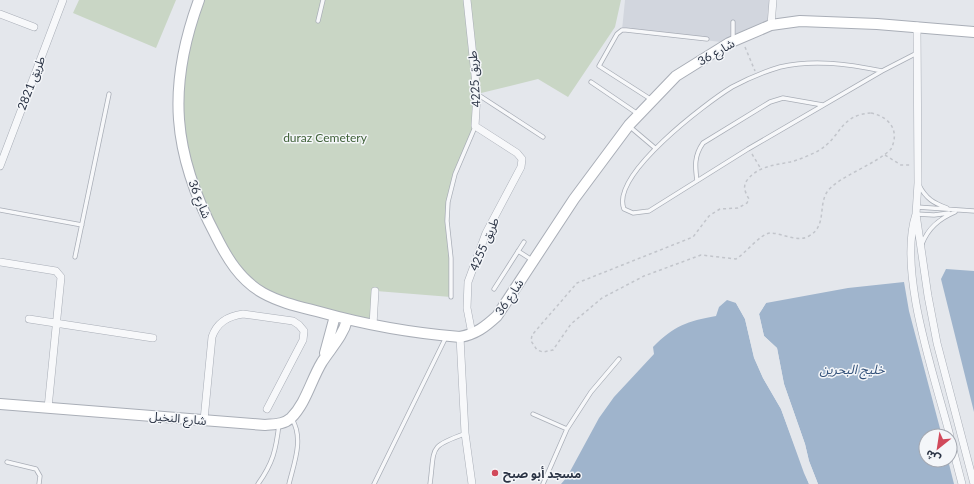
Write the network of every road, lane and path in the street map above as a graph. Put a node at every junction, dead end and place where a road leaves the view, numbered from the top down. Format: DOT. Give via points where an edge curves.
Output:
graph roads {
  1 [pos="63,0"];
  2 [pos="199,0"];
  3 [pos="323,0"];
  4 [pos="467,0"];
  5 [pos="773,0"];
  6 [pos="0,14"];
  7 [pos="318,22"];
  8 [pos="733,22"];
  9 [pos="771,25"];
  10 [pos="917,26"];
  11 [pos="34,27"];
  12 [pos="974,32"];
  13 [pos="707,39"];
  14 [pos="737,39"];
  15 [pos="918,53"];
  16 [pos="882,70"];
  17 [pos="757,76"];
  18 [pos="591,82"];
  19 [pos="109,94"];
  20 [pos="477,94"];
  21 [pos="652,100"];
  22 [pos="823,105"];
  23 [pos="638,114"];
  24 [pos="475,126"];
  25 [pos="629,126"];
  26 [pos="543,137"];
  27 [pos="656,148"];
  28 [pos="748,149"];
  29 [pos="885,155"];
  30 [pos="914,165"];
  31 [pos="0,166"];
  32 [pos="761,169"];
  33 [pos="697,181"];
  34 [pos="918,183"];
  35 [pos="0,210"];
  36 [pos="916,211"];
  37 [pos="956,211"];
  38 [pos="974,211"];
  39 [pos="82,225"];
  40 [pos="524,242"];
  41 [pos="921,247"];
  42 [pos="518,251"];
  43 [pos="75,257"];
  44 [pos="533,261"];
  45 [pos="0,262"];
  46 [pos="494,289"];
  47 [pos="375,291"];
  48 [pos="451,297"];
  49 [pos="335,316"];
  50 [pos="29,319"];
  51 [pos="347,320"];
  52 [pos="57,325"];
  53 [pos="373,325"];
  54 [pos="472,334"];
  55 [pos="446,336"];
  56 [pos="460,337"];
  57 [pos="154,338"];
  58 [pos="619,359"];
  59 [pos="322,363"];
  60 [pos="0,406"];
  61 [pos="48,408"];
  62 [pos="267,409"];
  63 [pos="533,414"];
  64 [pos="291,418"];
  65 [pos="204,420"];
  66 [pos="279,424"];
  67 [pos="948,428"];
  68 [pos="567,429"];
  69 [pos="466,433"];
  70 [pos="7,462"];
  71 [pos="958,468"];
  72 [pos="39,484"];
  73 [pos="258,484"];
  74 [pos="289,484"];
  75 [pos="374,484"];
  76 [pos="430,484"];
  77 [pos="472,484"];
  78 [pos="543,484"];
  79 [pos="962,484"];
  80 [pos="974,484"];
  1 -- 31 [label="street, طريق 2821"];
  2 -- 49 [label="street, شارع 36" via="183,52 178,89 178,122 184,155 204,214 233,266 252,286 282,302"];
  3 -- 7 [label="lane"];
  4 -- 20 [label="street, طريق 4225"];
  5 -- 9 [label="street"];
  6 -- 11 [label="street"];
  8 -- 14 [label="lane"];
  9 -- 10 [label="street, شارع 36" via="807,22"];
  9 -- 14 [label="street, شارع 36"];
  10 -- 12 [label="street, شارع 36"];
  10 -- 15 [label="street"];
  13 -- 21 [label="lane" via="626,30 617,34 599,66"];
  14 -- 17 [label="path"];
  14 -- 21 [label="street, شارع 36" via="676,76"];
  15 -- 16 [label="lane"];
  15 -- 34 [label="street"];
  16 -- 17 [label="lane" via="818,62 781,67"];
  16 -- 22 [label="lane"];
  17 -- 27 [label="lane" via="733,87 708,104"];
  18 -- 23 [label="lane"];
  19 -- 39 [label="lane"];
  20 -- 24 [label="street, طريق 4225"];
  20 -- 26 [label="lane"];
  21 -- 23 [label="street, شارع 36"];
  22 -- 28 [label="lane"];
  22 -- 33 [label="lane" via="783,98 770,102 703,143 697,152 695,162"];
  23 -- 25 [label="street, شارع 36"];
  24 -- 48 [label="lane" via="455,174 448,202"];
  24 -- 54 [label="street, طريق 4255" via="517,153 522,159 486,233 468,282 467,308"];
  25 -- 27 [label="lane"];
  25 -- 44 [label="street, شارع 36" via="574,199"];
  27 -- 33 [label="lane" via="638,168 622,194 621,202 624,209 633,213 649,211"];
  28 -- 32 [label="path"];
  28 -- 33 [label="lane"];
  29 -- 30 [label="path" via="901,165"];
  29 -- 32 [label="path" via="894,144 890,122 881,115 861,114 851,117 819,150 791,162"];
  29 -- 32 [label="path" via="831,188 824,199 820,223 815,232 808,237 799,239 770,233 760,238 736,259 701,254 644,276 602,298 571,324 553,350 543,352 533,345 532,335 577,283 693,236 709,216 720,209 744,206 749,198 744,190 747,179"];
  34 -- 36 [label="street"];
  34 -- 37 [label="lane" via="922,192 933,203"];
  35 -- 39 [label="lane"];
  36 -- 37 [label="lane"];
  36 -- 37 [label="lane" via="934,215"];
  36 -- 41 [label="street"];
  36 -- 67 [label="street" via="912,230 912,267 920,322"];
  37 -- 38 [label="lane"];
  37 -- 41 [label="lane" via="935,223"];
  39 -- 43 [label="lane"];
  40 -- 42 [label="lane"];
  41 -- 80 [label="street" via="937,343"];
  42 -- 44 [label="lane"];
  42 -- 46 [label="lane"];
  44 -- 54 [label="street, شارع 36" via="497,316"];
  45 -- 52 [label="street" via="56,271 60,274"];
  47 -- 53 [label="street"];
  49 -- 51 [label="street, شارع 36"];
  49 -- 59 [label="street, شارع النخيل"];
  50 -- 52 [label="street"];
  51 -- 53 [label="street, شارع 36"];
  51 -- 59 [label="street, شارع النخيل"];
  52 -- 57 [label="street"];
  52 -- 61 [label="street"];
  53 -- 55 [label="street, شارع 36"];
  54 -- 56 [label="street, شارع 36"];
  55 -- 56 [label="street, شارع 36"];
  55 -- 75 [label="lane"];
  56 -- 69 [label="street"];
  58 -- 68 [label="lane" via="591,392"];
  59 -- 64 [label="street, شارع النخيل"];
  60 -- 61 [label="street, شارع النخيل"];
  61 -- 65 [label="street, شارع النخيل"];
  62 -- 65 [label="street" via="303,340 304,331 293,321 234,315 222,322 212,337"];
  63 -- 68 [label="lane"];
  64 -- 66 [label="street, شارع النخيل"];
  64 -- 74 [label="lane" via="298,438"];
  65 -- 66 [label="street, شارع النخيل"];
  66 -- 73 [label="lane" via="274,455"];
  68 -- 78 [label="lane"];
  69 -- 76 [label="lane" via="441,442 437,446"];
  69 -- 77 [label="street"];
  70 -- 72 [label="lane" via="36,469 40,476"];
  71 -- 79 [label="street"];
}
